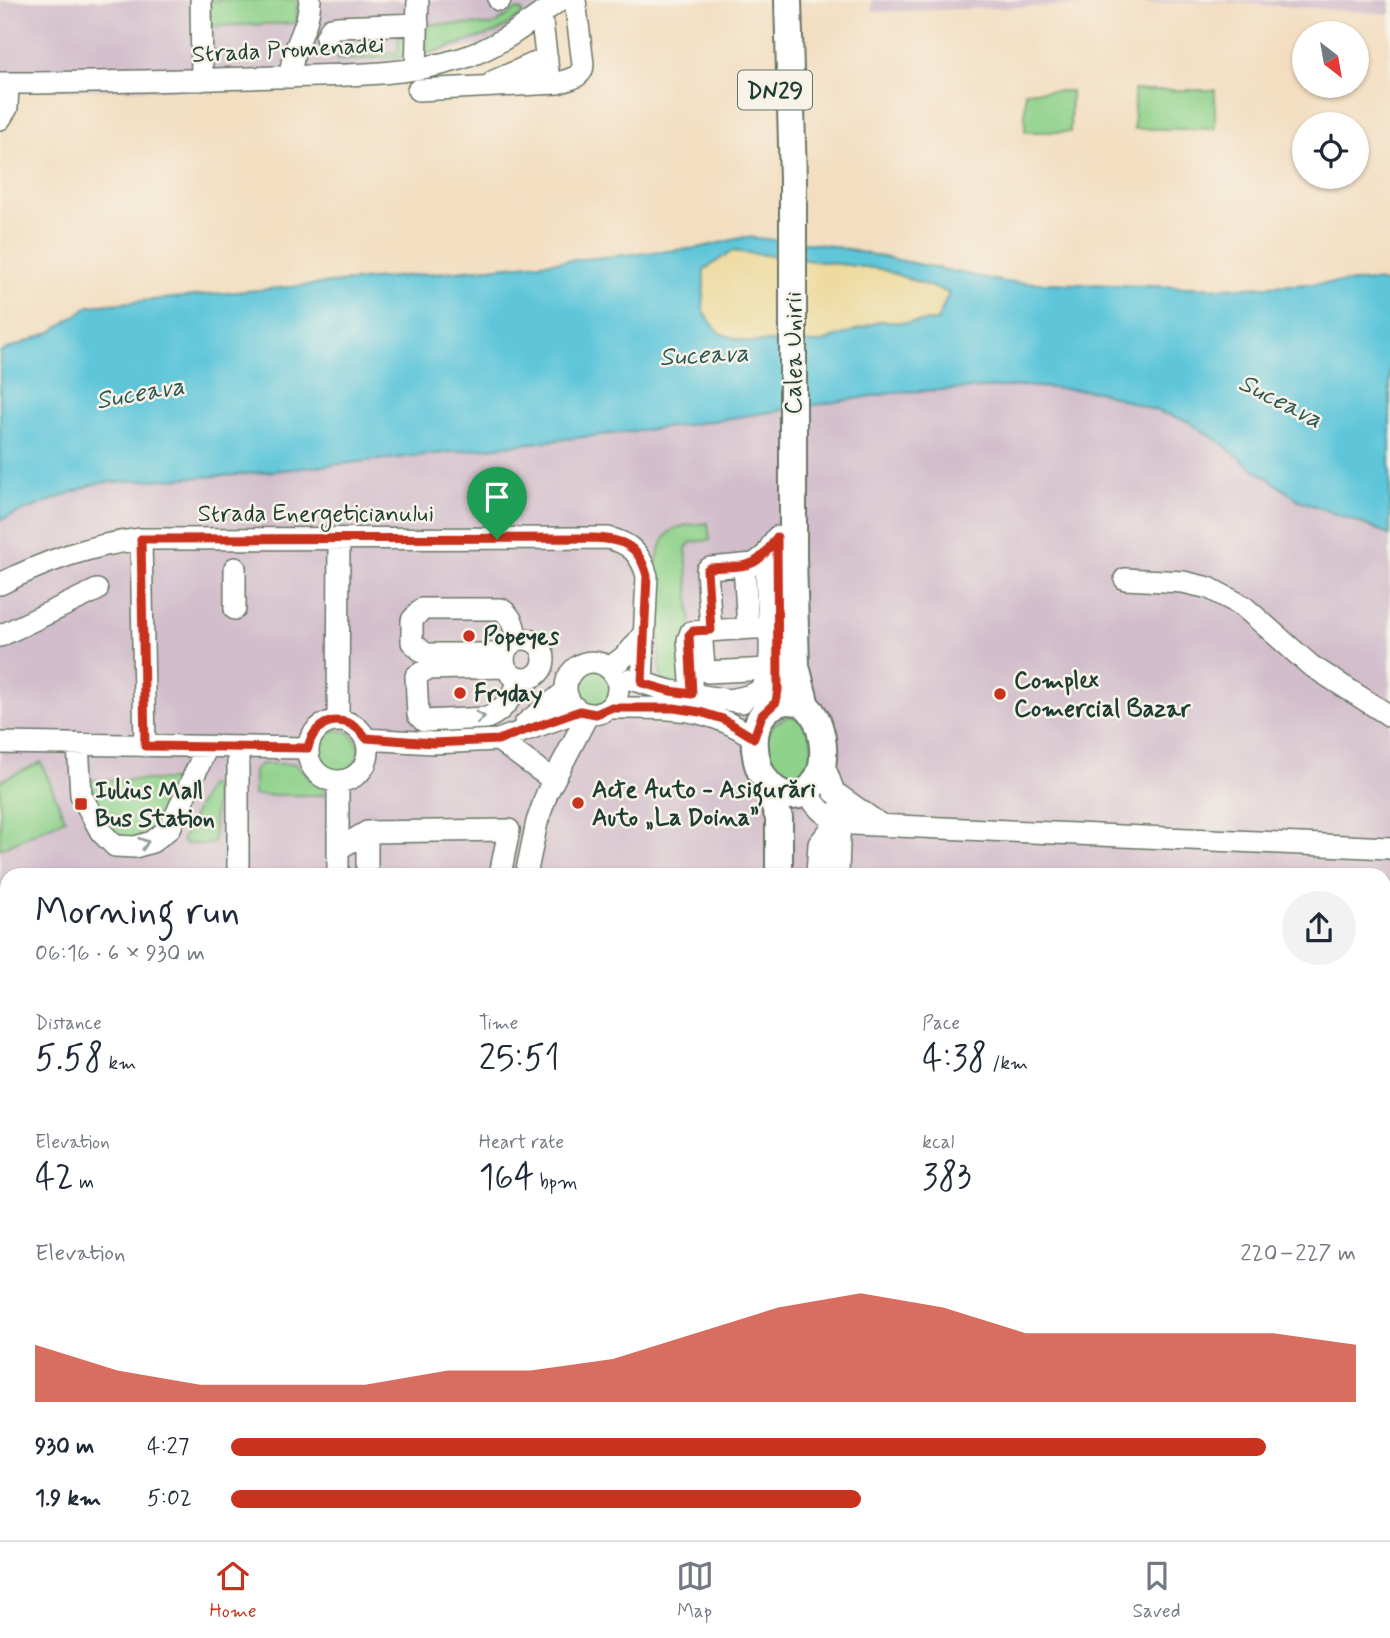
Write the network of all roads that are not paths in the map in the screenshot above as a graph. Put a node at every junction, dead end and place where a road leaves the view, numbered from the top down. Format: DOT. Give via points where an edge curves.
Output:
graph roads {
  1 [pos="201,0"];
  2 [pos="310,0"];
  3 [pos="418,0"];
  4 [pos="560,0"];
  5 [pos="575,0"];
  6 [pos="775,0"];
  7 [pos="788,0"];
  8 [pos="533,11"];
  9 [pos="418,24"];
  10 [pos="326,38"];
  11 [pos="547,58"];
  12 [pos="416,69"];
  13 [pos="291,77"];
  14 [pos="202,80"];
  15 [pos="4,83"];
  16 [pos="549,83"];
  17 [pos="480,88"];
  18 [pos="418,90"];
  19 [pos="0,119"];
  20 [pos="784,180"];
  21 [pos="779,536"];
  22 [pos="141,539"];
  23 [pos="340,540"];
  24 [pos="731,566"];
  25 [pos="235,568"];
  26 [pos="1125,579"];
  27 [pos="0,584"];
  28 [pos="97,590"];
  29 [pos="235,609"];
  30 [pos="731,629"];
  31 [pos="644,633"];
  32 [pos="0,636"];
  33 [pos="583,664"];
  34 [pos="769,668"];
  35 [pos="611,671"];
  36 [pos="642,683"];
  37 [pos="567,687"];
  38 [pos="692,694"];
  39 [pos="729,700"];
  40 [pos="771,705"];
  41 [pos="806,706"];
  42 [pos="610,708"];
  43 [pos="584,713"];
  44 [pos="1390,716"];
  45 [pos="338,721"];
  46 [pos="366,738"];
  47 [pos="504,738"];
  48 [pos="754,738"];
  49 [pos="0,743"];
  50 [pos="30,744"];
  51 [pos="78,744"];
  52 [pos="145,746"];
  53 [pos="207,747"];
  54 [pos="238,747"];
  55 [pos="308,748"];
  56 [pos="0,758"];
  57 [pos="823,763"];
  58 [pos="552,780"];
  59 [pos="338,781"];
  60 [pos="768,786"];
  61 [pos="805,791"];
  62 [pos="841,798"];
  63 [pos="838,820"];
  64 [pos="882,826"];
  65 [pos="367,832"];
  66 [pos="1390,848"];
  67 [pos="338,849"];
  68 [pos="238,868"];
  69 [pos="338,868"];
  70 [pos="367,868"];
  71 [pos="501,868"];
  72 [pos="527,868"];
  73 [pos="779,868"];
  74 [pos="795,868"];
  75 [pos="818,868"];
  76 [pos="838,868"];
  1 -- 14 [label="street"];
  2 -- 13 [label="street" via="307,24 290,61"];
  3 -- 9 [label="street"];
  4 -- 8 [label="street, Strada Promenadei"];
  5 -- 16 [label="street" via="583,69 579,76"];
  6 -- 20 [label="main road, Calea Unirii / DN29"];
  7 -- 20 [label="main road, Calea Unirii / DN29"];
  8 -- 11 [label="street"];
  8 -- 12 [label="street, Strada Promenadei" via="507,38 483,50"];
  9 -- 10 [label="street" via="337,27 331,28"];
  9 -- 12 [label="street"];
  11 -- 16 [label="street"];
  11 -- 17 [label="street"];
  12 -- 13 [label="street, Strada Promenadei"];
  13 -- 14 [label="street, Strada Promenadei"];
  14 -- 15 [label="street, Strada Promenadei"];
  15 -- 19 [label="street" via="7,108"];
  16 -- 17 [label="street"];
  17 -- 18 [label="street"];
  20 -- 21 [label="main road, Calea Unirii / DN29"];
  21 -- 24 [label="street" via="754,564"];
  21 -- 30 [label="street"];
  21 -- 40 [label="main road, Calea Unirii / DN29" via="778,678"];
  21 -- 41 [label="main road, Calea Unirii / DN29" via="796,666"];
  22 -- 23 [label="street, Strada Energeticianului"];
  22 -- 27 [label="street, Strada Energeticianului" via="70,553"];
  22 -- 52 [label="street"];
  23 -- 31 [label="street, Strada Energeticianului" via="622,541 635,551 647,576"];
  23 -- 45 [label="street"];
  24 -- 30 [label="street"];
  24 -- 30 [label="street" via="710,568 706,573"];
  25 -- 29 [label="street"];
  26 -- 44 [label="street" via="1209,588 1243,606 1310,665"];
  28 -- 32 [label="street"];
  30 -- 34 [label="street"];
  30 -- 34 [label="street" via="706,671"];
  30 -- 38 [label="street" via="691,632"];
  31 -- 35 [label="street"];
  31 -- 36 [label="street, Strada Energeticianului"];
  33 -- 35 [label="street" via="600,663"];
  33 -- 37 [label="street" via="570,675"];
  33 -- 37 [label="street" via="522,661"];
  34 -- 39 [label="street" via="760,690"];
  35 -- 36 [label="street"];
  35 -- 42 [label="street" via="618,681 618,695"];
  36 -- 38 [label="street"];
  37 -- 43 [label="street" via="573,706"];
  37 -- 47 [label="street"];
  38 -- 39 [label="street"];
  39 -- 40 [label="street"];
  40 -- 41 [label="main road" via="795,701"];
  40 -- 48 [label="main road, DN29"];
  41 -- 57 [label="main road, DN29" via="817,722"];
  42 -- 43 [label="street"];
  42 -- 48 [label="street" via="700,712 723,719"];
  43 -- 47 [label="street"];
  43 -- 58 [label="street"];
  45 -- 46 [label="street" via="355,725"];
  45 -- 55 [label="street" via="318,729"];
  46 -- 47 [label="street" via="433,743"];
  46 -- 59 [label="street" via="369,748 364,768 348,780"];
  47 -- 58 [label="street"];
  48 -- 60 [label="main road"];
  49 -- 50 [label="street"];
  50 -- 51 [label="street"];
  50 -- 56 [label="street"];
  51 -- 52 [label="street"];
  51 -- 53 [label="street, one-way" via="81,795 101,832 116,846 135,847 152,842 170,828"];
  52 -- 53 [label="street"];
  53 -- 54 [label="street"];
  54 -- 55 [label="street"];
  54 -- 68 [label="street"];
  55 -- 59 [label="street" via="313,767 328,780"];
  57 -- 61 [label="main road" via="819,776"];
  57 -- 62 [label="street"];
  58 -- 72 [label="street"];
  59 -- 67 [label="street"];
  60 -- 61 [label="main road" via="788,796"];
  60 -- 73 [label="main road" via="779,818"];
  61 -- 63 [label="street" via="821,812"];
  61 -- 74 [label="main road" via="795,832"];
  62 -- 63 [label="street"];
  62 -- 64 [label="street"];
  63 -- 64 [label="street"];
  63 -- 75 [label="street" via="820,844"];
  63 -- 76 [label="street"];
  64 -- 66 [label="street"];
  65 -- 67 [label="street"];
  65 -- 70 [label="street"];
  65 -- 71 [label="street" via="509,830"];
  67 -- 69 [label="street"];
}
